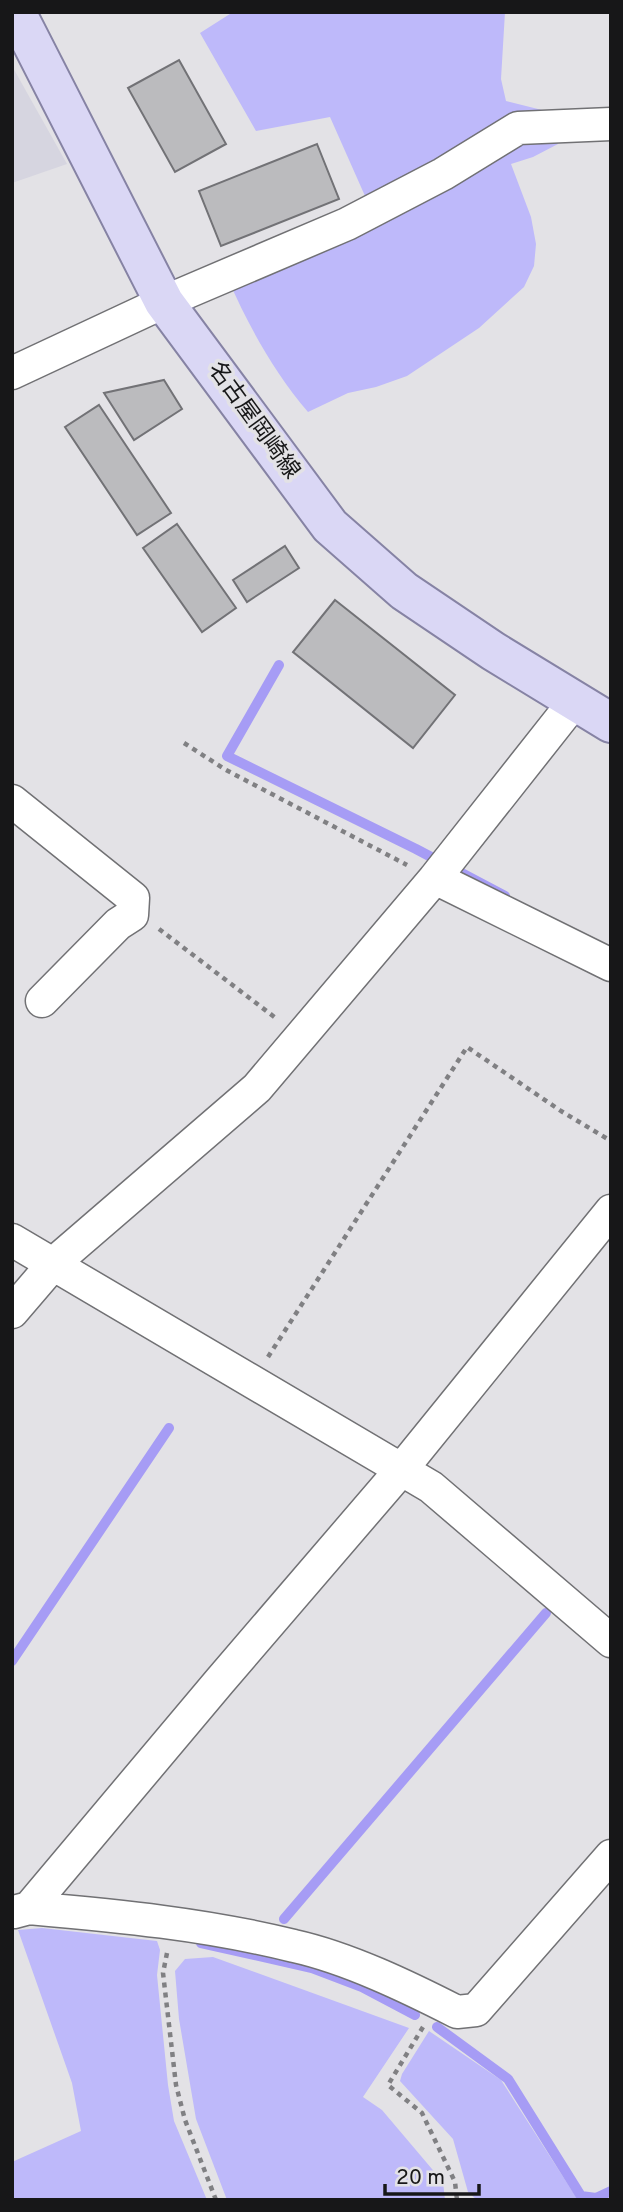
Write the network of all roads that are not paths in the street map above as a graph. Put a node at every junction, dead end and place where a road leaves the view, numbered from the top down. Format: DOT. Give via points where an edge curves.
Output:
graph roads {
  1 [pos="16,12"];
  2 [pos="611,124"];
  3 [pos="164,302"];
  4 [pos="12,373"];
  5 [pos="574,702"];
  6 [pos="611,723"];
  7 [pos="12,801"];
  8 [pos="435,878"];
  9 [pos="611,965"];
  10 [pos="42,1002"];
  11 [pos="611,1211"];
  12 [pos="12,1240"];
  13 [pos="54,1263"];
  14 [pos="12,1312"];
  15 [pos="401,1470"];
  16 [pos="611,1641"];
  17 [pos="611,1856"];
  18 [pos="21,1910"];
  1 -- 3 [label="main road, 名古屋岡崎線"];
  2 -- 3 [label="street" via="518,128 347,224"];
  3 -- 4 [label="street"];
  3 -- 5 [label="main road, 名古屋岡崎線" via="330,526 404,591"];
  5 -- 6 [label="main road, 名古屋岡崎線"];
  5 -- 8 [label="street"];
  7 -- 10 [label="street" via="133,898 132,915"];
  8 -- 9 [label="street"];
  8 -- 13 [label="street" via="257,1088"];
  11 -- 15 [label="street"];
  12 -- 13 [label="street"];
  13 -- 14 [label="street"];
  13 -- 15 [label="street"];
  15 -- 16 [label="street" via="431,1487"];
  15 -- 18 [label="street"];
  17 -- 18 [label="street" via="476,2010 457,2012 296,1946 174,1922"];
}
